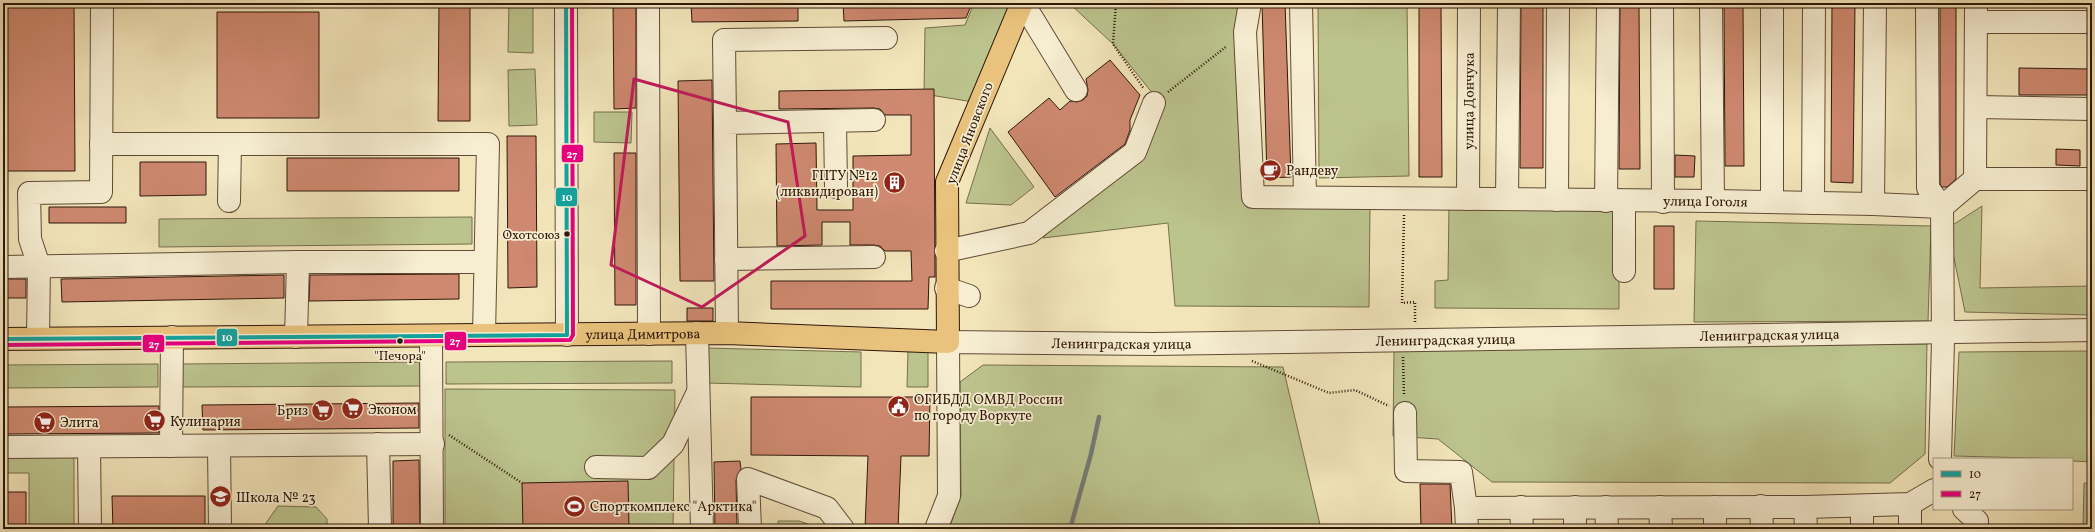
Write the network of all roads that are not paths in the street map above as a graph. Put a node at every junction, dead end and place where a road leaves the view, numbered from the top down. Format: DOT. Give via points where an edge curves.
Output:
graph roads {
  1 [pos="102,3"];
  2 [pos="566,3"];
  3 [pos="648,3"];
  4 [pos="1023,3"];
  5 [pos="1250,3"];
  6 [pos="1301,3"];
  7 [pos="1468,3"];
  8 [pos="1509,3"];
  9 [pos="1558,3"];
  10 [pos="1608,3"];
  11 [pos="1662,3"];
  12 [pos="1711,3"];
  13 [pos="1772,3"];
  14 [pos="1814,3"];
  15 [pos="1874,3"];
  16 [pos="1927,3"];
  17 [pos="1977,12"];
  18 [pos="2092,22"];
  19 [pos="886,38"];
  20 [pos="1076,90"];
  21 [pos="1154,103"];
  22 [pos="1976,107"];
  23 [pos="2092,109"];
  24 [pos="874,120"];
  25 [pos="835,121"];
  26 [pos="724,123"];
  27 [pos="101,144"];
  28 [pos="230,144"];
  29 [pos="1975,179"];
  30 [pos="2092,179"];
  31 [pos="836,187"];
  32 [pos="1305,197"];
  33 [pos="1468,199"];
  34 [pos="1507,199"];
  35 [pos="229,200"];
  36 [pos="1557,200"];
  37 [pos="1615,201"];
  38 [pos="1713,201"];
  39 [pos="1663,202"];
  40 [pos="1772,202"];
  41 [pos="1813,203"];
  42 [pos="1873,204"];
  43 [pos="1942,207"];
  44 [pos="946,251"];
  45 [pos="874,257"];
  46 [pos="726,259"];
  47 [pos="298,262"];
  48 [pos="485,262"];
  49 [pos="3,266"];
  50 [pos="39,266"];
  51 [pos="1624,271"];
  52 [pos="946,288"];
  53 [pos="969,296"];
  54 [pos="2092,330"];
  55 [pos="1943,331"];
  56 [pos="697,333"];
  57 [pos="727,333"];
  58 [pos="648,334"];
  59 [pos="484,335"];
  60 [pos="567,335"];
  61 [pos="431,336"];
  62 [pos="172,337"];
  63 [pos="296,337"];
  64 [pos="38,338"];
  65 [pos="3,339"];
  66 [pos="948,342"];
  67 [pos="699,391"];
  68 [pos="1405,413"];
  69 [pos="432,434"];
  70 [pos="378,444"];
  71 [pos="171,446"];
  72 [pos="219,446"];
  73 [pos="3,447"];
  74 [pos="89,447"];
  75 [pos="1940,458"];
  76 [pos="596,468"];
  77 [pos="1933,491"];
  78 [pos="1910,504"];
  79 [pos="1761,506"];
  80 [pos="1862,506"];
  81 [pos="1522,507"];
  82 [pos="1575,507"];
  83 [pos="1606,507"];
  84 [pos="1660,507"];
  85 [pos="1715,507"];
  86 [pos="1805,507"];
  87 [pos="1965,510"];
  88 [pos="1466,519"];
  89 [pos="90,529"];
  90 [pos="220,529"];
  91 [pos="380,529"];
  92 [pos="432,529"];
  93 [pos="702,529"];
  94 [pos="750,529"];
  95 [pos="843,529"];
  96 [pos="936,529"];
  97 [pos="1522,529"];
  98 [pos="1575,529"];
  99 [pos="1607,529"];
  100 [pos="1661,529"];
  101 [pos="1715,529"];
  102 [pos="1762,529"];
  103 [pos="1806,529"];
  104 [pos="1862,529"];
  105 [pos="1910,529"];
  106 [pos="1977,529"];
  1 -- 27 [label="street"];
  2 -- 60 [label="street"];
  3 -- 58 [label="street"];
  4 -- 20 [label="street"];
  4 -- 44 [label="main road, улица Яновского" via="947,182"];
  5 -- 32 [label="street, улица Гоголя" via="1245,32 1254,197"];
  6 -- 32 [label="street"];
  7 -- 33 [label="street, улица Дончука"];
  8 -- 34 [label="street"];
  9 -- 36 [label="street"];
  10 -- 37 [label="street"];
  11 -- 39 [label="street"];
  12 -- 38 [label="street"];
  13 -- 40 [label="street"];
  14 -- 41 [label="street"];
  15 -- 42 [label="street"];
  16 -- 43 [label="street" via="1928,188"];
  17 -- 18 [label="street"];
  17 -- 22 [label="street"];
  19 -- 26 [label="street" via="724,40"];
  21 -- 44 [label="street" via="1135,152 1028,233"];
  22 -- 23 [label="street"];
  22 -- 29 [label="street"];
  24 -- 25 [label="street"];
  25 -- 26 [label="street"];
  25 -- 31 [label="street"];
  26 -- 46 [label="street"];
  27 -- 28 [label="street"];
  27 -- 50 [label="street" via="101,192 29,192 30,239"];
  28 -- 35 [label="street"];
  28 -- 48 [label="street" via="488,144"];
  29 -- 30 [label="street"];
  29 -- 43 [label="street"];
  32 -- 33 [label="street, улица Гоголя"];
  33 -- 34 [label="street, улица Гоголя"];
  34 -- 36 [label="street, улица Гоголя"];
  36 -- 37 [label="street, улица Гоголя"];
  37 -- 39 [label="street, улица Гоголя"];
  37 -- 51 [label="street"];
  38 -- 39 [label="street, улица Гоголя"];
  38 -- 40 [label="street, улица Гоголя"];
  40 -- 41 [label="street, улица Гоголя"];
  41 -- 42 [label="street, улица Гоголя"];
  42 -- 43 [label="street, улица Гоголя"];
  43 -- 55 [label="street"];
  44 -- 52 [label="main road, улица Яновского"];
  45 -- 46 [label="street"];
  46 -- 57 [label="street"];
  47 -- 48 [label="street"];
  47 -- 50 [label="street"];
  47 -- 63 [label="street"];
  48 -- 59 [label="street"];
  49 -- 50 [label="street"];
  50 -- 64 [label="street"];
  52 -- 53 [label="street"];
  52 -- 66 [label="main road, улица Яновского"];
  54 -- 55 [label="street, Ленинградская улица"];
  55 -- 66 [label="street, Ленинградская улица" via="1153,344"];
  55 -- 75 [label="street"];
  56 -- 57 [label="main road, улица Димитрова"];
  56 -- 58 [label="main road, улица Димитрова"];
  56 -- 67 [label="street"];
  57 -- 66 [label="main road, улица Димитрова"];
  58 -- 60 [label="main road, улица Димитрова"];
  59 -- 60 [label="main road, улица Димитрова"];
  59 -- 61 [label="main road, улица Димитрова"];
  61 -- 63 [label="main road, улица Димитрова"];
  61 -- 69 [label="street"];
  62 -- 63 [label="main road, улица Димитрова"];
  62 -- 64 [label="main road, улица Димитрова"];
  62 -- 71 [label="street"];
  64 -- 65 [label="main road, улица Димитрова"];
  66 -- 96 [label="street" via="949,496"];
  67 -- 76 [label="street" via="673,444 648,468"];
  67 -- 93 [label="street"];
  68 -- 88 [label="street" via="1406,471 1461,472"];
  69 -- 70 [label="street"];
  69 -- 92 [label="street"];
  70 -- 72 [label="street"];
  70 -- 91 [label="street"];
  71 -- 72 [label="street"];
  71 -- 74 [label="street"];
  72 -- 90 [label="street"];
  73 -- 74 [label="street"];
  74 -- 89 [label="street"];
  77 -- 78 [label="street"];
  78 -- 80 [label="street"];
  78 -- 105 [label="street"];
  79 -- 85 [label="street"];
  79 -- 86 [label="street"];
  79 -- 102 [label="street"];
  80 -- 86 [label="street"];
  80 -- 104 [label="street"];
  81 -- 82 [label="street"];
  81 -- 88 [label="street"];
  81 -- 97 [label="street"];
  82 -- 83 [label="street"];
  82 -- 98 [label="street"];
  83 -- 84 [label="street"];
  83 -- 99 [label="street"];
  84 -- 85 [label="street"];
  84 -- 100 [label="street"];
  85 -- 101 [label="street"];
  86 -- 103 [label="street"];
  87 -- 106 [label="street" via="1977,521"];
  94 -- 95 [label="street" via="748,479 827,508"];
}
